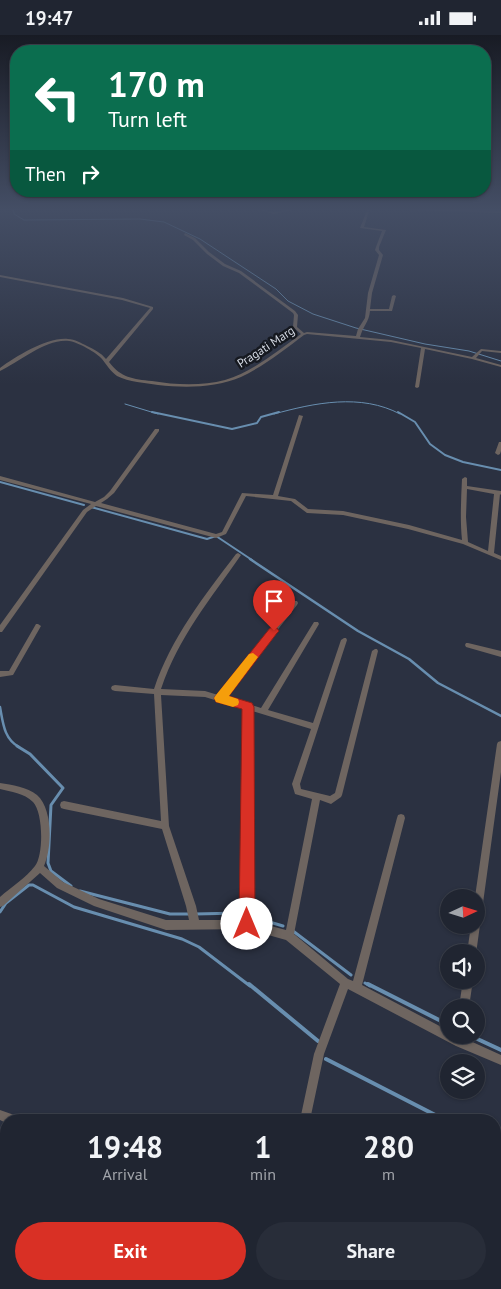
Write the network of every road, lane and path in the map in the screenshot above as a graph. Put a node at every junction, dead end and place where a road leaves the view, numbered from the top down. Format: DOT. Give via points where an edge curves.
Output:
graph roads {
  1 [pos="228,267"];
  2 [pos="378,267"];
  3 [pos="0,276"];
  4 [pos="394,296"];
  5 [pos="368,310"];
  6 [pos="303,334"];
  7 [pos="358,337"];
  8 [pos="423,347"];
  9 [pos="501,352"];
  10 [pos="473,358"];
  11 [pos="106,362"];
  12 [pos="501,366"];
  13 [pos="0,370"];
  14 [pos="417,387"];
  15 [pos="301,417"];
  16 [pos="157,430"];
  17 [pos="501,443"];
  18 [pos="498,453"];
  19 [pos="0,478"];
  20 [pos="465,479"];
  21 [pos="464,487"];
  22 [pos="499,493"];
  23 [pos="275,497"];
  24 [pos="95,505"];
  25 [pos="465,543"];
  26 [pos="491,553"];
  27 [pos="238,555"];
  28 [pos="501,558"];
  29 [pos="295,603"];
  30 [pos="316,624"];
  31 [pos="38,626"];
  32 [pos="0,630"];
  33 [pos="344,640"];
  34 [pos="468,645"];
  35 [pos="375,651"];
  36 [pos="501,654"];
  37 [pos="0,675"];
  38 [pos="115,688"];
  39 [pos="157,692"];
  40 [pos="220,698"];
  41 [pos="248,707"];
  42 [pos="263,711"];
  43 [pos="315,727"];
  44 [pos="501,744"];
  45 [pos="0,786"];
  46 [pos="317,797"];
  47 [pos="64,805"];
  48 [pos="401,818"];
  49 [pos="165,826"];
  50 [pos="40,867"];
  51 [pos="481,889"];
  52 [pos="0,903"];
  53 [pos="247,924"];
  54 [pos="195,925"];
  55 [pos="289,936"];
  56 [pos="345,982"];
  57 [pos="356,988"];
  58 [pos="440,1028"];
  59 [pos="471,1044"];
  60 [pos="501,1060"];
  61 [pos="306,1114"];
  1 -- 6 [label="street" via="240,271 294,312 295,327"];
  2 -- 5 [label="street"];
  3 -- 11 [label="street" via="123,299 152,308"];
  4 -- 5 [label="street" via="391,310"];
  5 -- 7 [label="street"];
  6 -- 7 [label="street, Pragati Marg"];
  6 -- 11 [label="street, Pragati Marg" via="253,369 212,384 170,384 122,376"];
  7 -- 8 [label="street, Pragati Marg"];
  8 -- 10 [label="street, Pragati Marg"];
  8 -- 14 [label="street"];
  9 -- 10 [label="street" via="481,350"];
  10 -- 12 [label="street, Pragati Marg"];
  11 -- 13 [label="street, Pragati Marg" via="100,354 69,340 30,351"];
  15 -- 23 [label="street"];
  16 -- 24 [label="street" via="112,493"];
  17 -- 18 [label="street"];
  19 -- 24 [label="street"];
  20 -- 21 [label="street"];
  21 -- 22 [label="street"];
  21 -- 25 [label="street"];
  22 -- 26 [label="street"];
  23 -- 24 [label="street" via="244,494 224,533 216,536"];
  23 -- 25 [label="street" via="292,500 307,511 344,513"];
  24 -- 32 [label="street" via="85,511"];
  25 -- 26 [label="street"];
  26 -- 28 [label="street"];
  27 -- 39 [label="street" via="184,630 163,671"];
  29 -- 40 [label="street"];
  30 -- 42 [label="street"];
  31 -- 37 [label="street" via="11,673"];
  33 -- 43 [label="street"];
  34 -- 36 [label="street"];
  35 -- 46 [label="street" via="338,795 331,800"];
  38 -- 39 [label="street"];
  39 -- 40 [label="street" via="205,693"];
  39 -- 49 [label="street"];
  40 -- 41 [label="street"];
  41 -- 42 [label="street"];
  41 -- 53 [label="street"];
  42 -- 43 [label="street"];
  43 -- 46 [label="street" via="296,788 298,792"];
  44 -- 51 [label="street"];
  45 -- 50 [label="street" via="17,789 35,798 43,807 45,841"];
  46 -- 55 [label="street"];
  47 -- 49 [label="street"];
  48 -- 57 [label="street"];
  49 -- 54 [label="street"];
  50 -- 52 [label="street"];
  50 -- 54 [label="street" via="60,885 98,903 166,925"];
  53 -- 54 [label="street"];
  53 -- 55 [label="street"];
  55 -- 56 [label="street"];
  56 -- 57 [label="street"];
  56 -- 61 [label="street" via="319,1053"];
  57 -- 58 [label="street"];
  59 -- 60 [label="street"];
}
